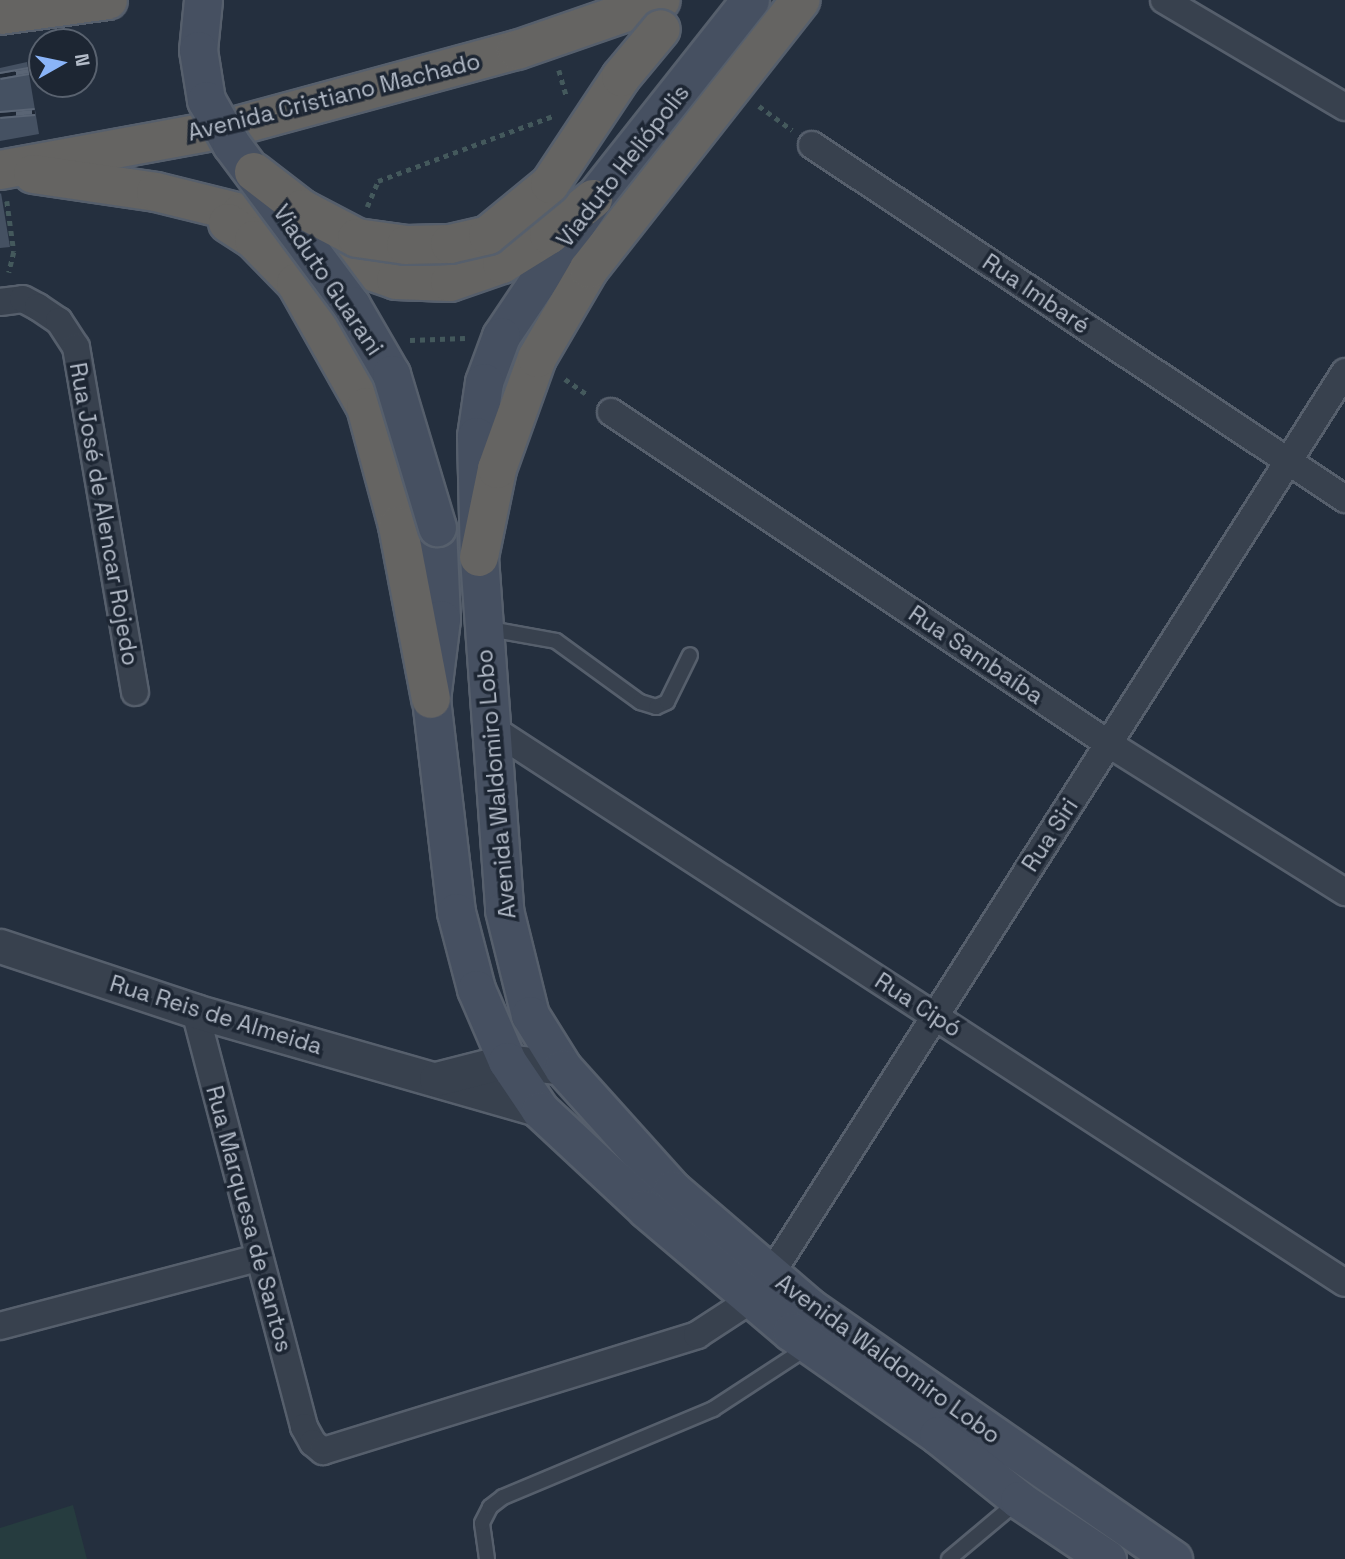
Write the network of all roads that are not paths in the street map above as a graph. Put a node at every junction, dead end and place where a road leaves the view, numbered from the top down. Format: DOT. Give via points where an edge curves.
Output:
graph roads {
  1 [pos="15,0"];
  2 [pos="108,0"];
  3 [pos="203,0"];
  4 [pos="690,0"];
  5 [pos="750,0"];
  6 [pos="801,0"];
  7 [pos="1164,0"];
  8 [pos="0,6"];
  9 [pos="661,14"];
  10 [pos="0,15"];
  11 [pos="1345,107"];
  12 [pos="812,145"];
  13 [pos="1,170"];
  14 [pos="254,172"];
  15 [pos="195,200"];
  16 [pos="593,200"];
  17 [pos="0,302"];
  18 [pos="501,336"];
  19 [pos="1345,372"];
  20 [pos="611,412"];
  21 [pos="1287,463"];
  22 [pos="1345,499"];
  23 [pos="479,557"];
  24 [pos="483,628"];
  25 [pos="690,655"];
  26 [pos="135,692"];
  27 [pos="432,699"];
  28 [pos="491,728"];
  29 [pos="1109,744"];
  30 [pos="1345,892"];
  31 [pos="0,946"];
  32 [pos="195,1011"];
  33 [pos="935,1016"];
  34 [pos="507,1061"];
  35 [pos="563,1068"];
  36 [pos="433,1079"];
  37 [pos="540,1110"];
  38 [pos="258,1258"];
  39 [pos="1345,1283"];
  40 [pos="762,1286"];
  41 [pos="0,1325"];
  42 [pos="809,1346"];
  43 [pos="1019,1500"];
  44 [pos="487,1559"];
  45 [pos="949,1559"];
  46 [pos="1107,1559"];
  47 [pos="1173,1559"];
  1 -- 8 [label="highway"];
  2 -- 10 [label="highway"];
  3 -- 14 [label="main road, Viaduto Guarani, bridge" via="198,50 206,100 231,144"];
  4 -- 9 [label="highway"];
  5 -- 16 [label="main road, Viaduto Heliópolis"];
  6 -- 23 [label="highway" via="589,269 537,358 497,469"];
  7 -- 11 [label="street"];
  9 -- 13 [label="highway, Avenida Cristiano Machado" via="229,128"];
  9 -- 14 [label="highway, bridge" via="550,184 488,235 450,244 406,245 356,238 302,209"];
  12 -- 21 [label="street, Rua Imbaré"];
  13 -- 15 [label="highway"];
  14 -- 27 [label="main road, Viaduto Guarani, bridge" via="351,305 391,374 437,527 440,619"];
  15 -- 16 [label="highway" via="241,213 345,262 396,280 450,282 502,264"];
  15 -- 27 [label="highway" via="254,240 296,283 366,407 398,526"];
  16 -- 18 [label="main road, Viaduto Heliópolis"];
  17 -- 26 [label="street, Rua José de Alencar Rojedo" via="23,299 38,307 59,321 76,347"];
  18 -- 23 [label="main road, Avenida Waldomiro Lobo" via="484,383 476,436"];
  19 -- 21 [label="street, Rua Siri"];
  20 -- 29 [label="street, Rua Sambaíba"];
  21 -- 22 [label="street, Rua Imbaré"];
  21 -- 29 [label="street, Rua Siri"];
  23 -- 24 [label="main road, Avenida Waldomiro Lobo"];
  24 -- 25 [label="lane" via="556,641 640,702 656,707 667,702"];
  24 -- 28 [label="main road, Avenida Waldomiro Lobo"];
  27 -- 34 [label="main road, Avenida Waldomiro Lobo" via="456,912 477,989"];
  28 -- 33 [label="street, Rua Cipó"];
  28 -- 35 [label="main road, Avenida Waldomiro Lobo" via="503,910 530,1015"];
  29 -- 30 [label="street, Rua Sambaíba"];
  29 -- 33 [label="street, Rua Siri"];
  31 -- 32 [label="street, Rua Reis de Almeida"];
  32 -- 36 [label="street, Rua Reis de Almeida"];
  32 -- 38 [label="street, Rua Marquesa de Santos"];
  33 -- 39 [label="street, Rua Cipó"];
  33 -- 40 [label="street, Rua Siri"];
  34 -- 35 [label="street, Rua Reis de Almeida"];
  34 -- 36 [label="street, Rua Reis de Almeida"];
  34 -- 37 [label="main road, Avenida Waldomiro Lobo"];
  35 -- 40 [label="main road, Avenida Waldomiro Lobo"];
  36 -- 37 [label="street, Rua Reis de Almeida"];
  37 -- 40 [label="main road, Avenida Waldomiro Lobo" via="646,1209"];
  38 -- 40 [label="street, Rua Marquesa de Santos" via="304,1427 323,1451 675,1344"];
  38 -- 41 [label="street"];
  40 -- 42 [label="main road, Avenida Waldomiro Lobo"];
  40 -- 47 [label="main road, Avenida Waldomiro Lobo"];
  42 -- 43 [label="main road, Avenida Waldomiro Lobo" via="938,1435"];
  42 -- 44 [label="lane" via="712,1409 503,1497 490,1507 482,1523"];
  43 -- 45 [label="lane"];
  43 -- 46 [label="main road, Avenida Waldomiro Lobo"];
}
